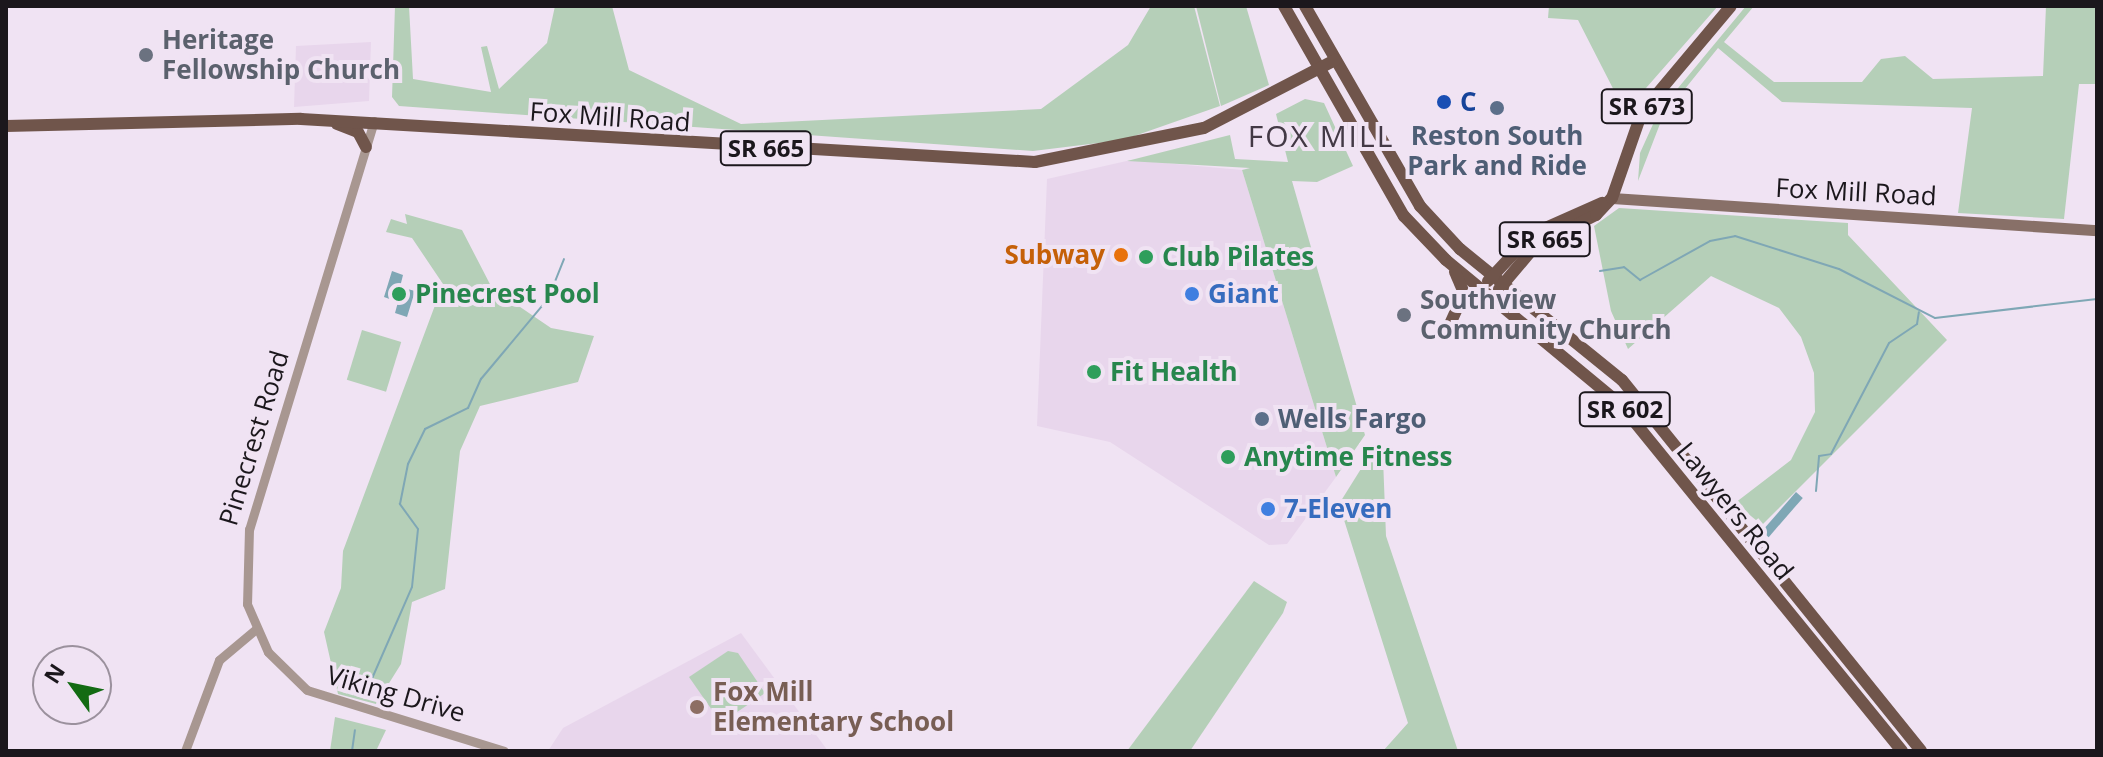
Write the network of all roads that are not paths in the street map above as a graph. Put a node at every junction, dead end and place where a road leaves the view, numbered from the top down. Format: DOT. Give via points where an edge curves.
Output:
graph roads {
  1 [pos="1284,6"];
  2 [pos="1305,6"];
  3 [pos="1731,6"];
  4 [pos="1335,60"];
  5 [pos="1320,70"];
  6 [pos="322,120"];
  7 [pos="374,121"];
  8 [pos="6,126"];
  9 [pos="366,147"];
  10 [pos="1612,198"];
  11 [pos="2097,230"];
  12 [pos="1446,260"];
  13 [pos="1498,279"];
  14 [pos="1481,289"];
  15 [pos="1492,298"];
  16 [pos="1446,333"];
  17 [pos="256,629"];
  18 [pos="185,751"];
  19 [pos="504,751"];
  20 [pos="1902,751"];
  21 [pos="1921,751"];
  1 -- 5 [label="main road, SR 602"];
  2 -- 4 [label="main road, SR 602"];
  3 -- 10 [label="main road, SR 673" via="1642,112"];
  4 -- 5 [label="main road, Fox Mill Road / SR 665"];
  4 -- 13 [label="main road, SR 602" via="1420,206"];
  5 -- 7 [label="main road, Fox Mill Road / SR 665" via="1193,131 1035,162"];
  5 -- 12 [label="main road, SR 602" via="1388,194"];
  6 -- 7 [label="main road, Fox Mill Road / SR 665"];
  6 -- 8 [label="main road, Fox Mill Road / SR 665"];
  6 -- 9 [label="main road" via="358,132"];
  7 -- 9 [label="street, Pinecrest Road"];
  9 -- 17 [label="street, Pinecrest Road" via="249,529 243,578"];
  10 -- 11 [label="main road, Fox Mill Road / SR 665"];
  10 -- 13 [label="main road, SR 665" via="1532,234"];
  12 -- 14 [label="main road, SR 602"];
  12 -- 16 [label="main road" via="1464,293"];
  13 -- 14 [label="main road, SR 665"];
  13 -- 15 [label="main road, SR 665"];
  13 -- 21 [label="main road, Lawyers Road / SR 602" via="1622,380"];
  14 -- 15 [label="main road, SR 602"];
  15 -- 20 [label="main road, Lawyers Road / SR 602" via="1632,417"];
  17 -- 18 [label="street" via="212,671"];
  17 -- 19 [label="street, Viking Drive" via="286,673 325,700"];
}
